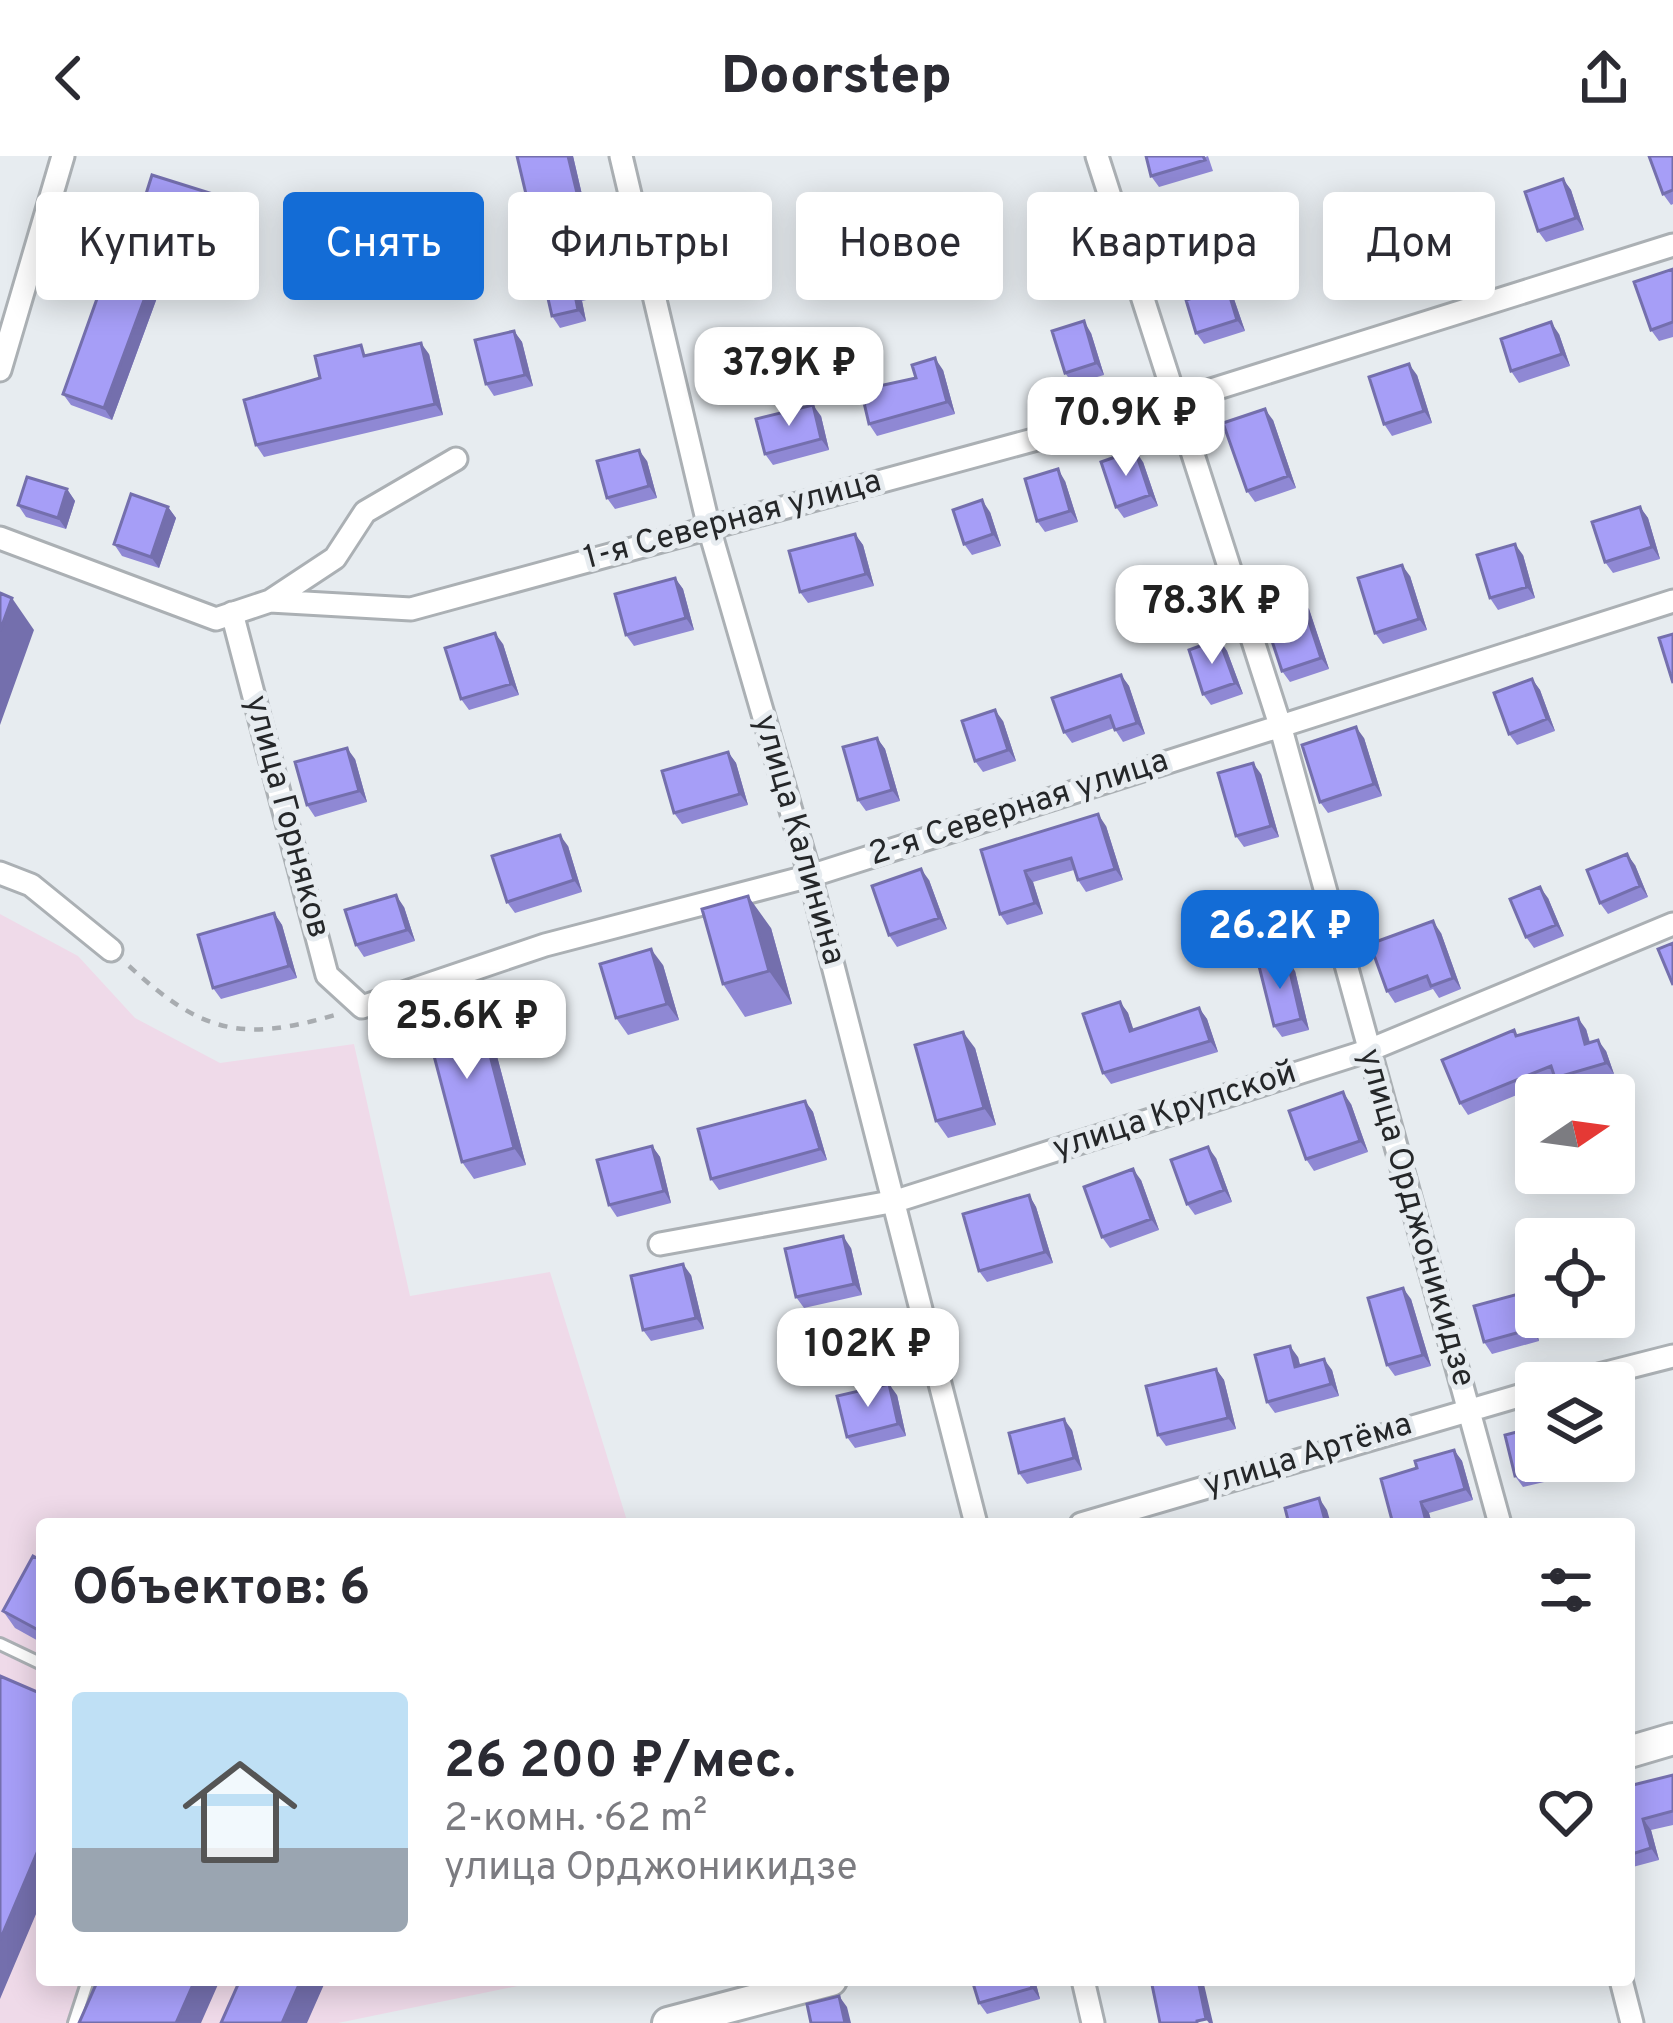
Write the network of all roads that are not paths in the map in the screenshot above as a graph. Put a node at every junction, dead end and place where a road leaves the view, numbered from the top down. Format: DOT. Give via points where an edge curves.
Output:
graph roads {
  1 [pos="63,156"];
  2 [pos="621,156"];
  3 [pos="1097,156"];
  4 [pos="1673,245"];
  5 [pos="0,370"];
  6 [pos="1172,402"];
  7 [pos="456,459"];
  8 [pos="709,527"];
  9 [pos="0,538"];
  10 [pos="1673,601"];
  11 [pos="270,602"];
  12 [pos="232,614"];
  13 [pos="1280,725"];
  14 [pos="0,873"];
  15 [pos="810,876"];
  16 [pos="1673,924"];
  17 [pos="111,950"];
  18 [pos="362,1007"];
  19 [pos="1367,1051"];
  20 [pos="896,1201"];
  21 [pos="660,1244"];
  22 [pos="1673,1356"];
  23 [pos="1635,1366"];
  24 [pos="1515,1396"];
  25 [pos="1468,1408"];
  26 [pos="975,1518"];
  27 [pos="1101,1518"];
  28 [pos="1498,1518"];
  29 [pos="0,1644"];
  30 [pos="36,1661"];
  31 [pos="1673,1739"];
  32 [pos="1635,1750"];
  33 [pos="86,1986"];
  34 [pos="807,1986"];
  35 [pos="1084,1986"];
  36 [pos="1623,1986"];
  37 [pos="74,2023"];
  38 [pos="668,2023"];
  39 [pos="1093,2023"];
  40 [pos="1632,2023"];
  1 -- 5 [label="street"];
  2 -- 8 [label="street, улица Калинина"];
  3 -- 6 [label="street, улица Орджоникидзе"];
  4 -- 6 [label="street, 1-я Северная улица"];
  6 -- 8 [label="street, 1-я Северная улица"];
  6 -- 13 [label="street, улица Орджоникидзе"];
  7 -- 11 [label="street, 1-я Северная улица" via="365,512 335,558"];
  8 -- 11 [label="street, 1-я Северная улица" via="411,609"];
  8 -- 15 [label="street, улица Калинина"];
  9 -- 12 [label="street, 1-я Северная улица" via="216,619"];
  10 -- 13 [label="street, 2-я Северная улица"];
  11 -- 12 [label="street, 1-я Северная улица"];
  12 -- 18 [label="street, улица Горняков" via="327,975"];
  13 -- 15 [label="street, 2-я Северная улица"];
  13 -- 19 [label="street, улица Орджоникидзе"];
  14 -- 17 [label="street" via="32,885"];
  15 -- 18 [label="street, 2-я Северная улица" via="545,946"];
  15 -- 20 [label="street, улица Калинина"];
  16 -- 19 [label="street, улица Крупской"];
  19 -- 20 [label="street, улица Крупской"];
  19 -- 25 [label="street, улица Орджоникидзе"];
  20 -- 21 [label="street, улица Крупской"];
  20 -- 26 [label="street, улица Калинина"];
  22 -- 23 [label="street"];
  24 -- 25 [label="street, улица Артёма"];
  25 -- 27 [label="street, улица Артёма"];
  25 -- 28 [label="street, улица Орджоникидзе"];
  29 -- 30 [label="lane"];
  31 -- 32 [label="main road"];
  33 -- 37 [label="lane"];
  34 -- 38 [label="main road"];
  35 -- 39 [label="street"];
  36 -- 40 [label="street"];
}
